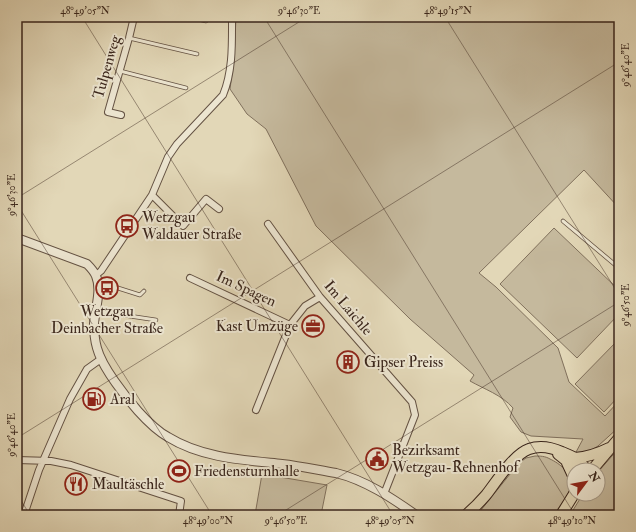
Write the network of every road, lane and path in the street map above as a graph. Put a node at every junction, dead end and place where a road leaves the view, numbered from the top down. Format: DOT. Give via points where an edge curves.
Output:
graph roads {
  1 [pos="134,17"];
  2 [pos="189,17"];
  3 [pos="232,17"];
  4 [pos="206,21"];
  5 [pos="129,38"];
  6 [pos="197,54"];
  7 [pos="120,71"];
  8 [pos="186,88"];
  9 [pos="121,116"];
  10 [pos="152,195"];
  11 [pos="219,209"];
  12 [pos="563,221"];
  13 [pos="268,224"];
  14 [pos="17,238"];
  15 [pos="619,268"];
  16 [pos="97,278"];
  17 [pos="190,278"];
  18 [pos="144,291"];
  19 [pos="320,296"];
  20 [pos="96,311"];
  21 [pos="156,320"];
  22 [pos="290,325"];
  23 [pos="101,359"];
  24 [pos="256,410"];
  25 [pos="619,438"];
  26 [pos="610,447"];
  27 [pos="548,448"];
  28 [pos="562,457"];
  29 [pos="575,458"];
  30 [pos="17,460"];
  31 [pos="43,461"];
  32 [pos="568,462"];
  33 [pos="580,462"];
  34 [pos="598,462"];
  35 [pos="566,463"];
  36 [pos="384,494"];
  37 [pos="484,497"];
  38 [pos="569,502"];
  39 [pos="24,515"];
  40 [pos="179,515"];
  41 [pos="416,515"];
  42 [pos="466,515"];
  43 [pos="473,515"];
  44 [pos="561,515"];
  1 -- 5 [label="street, Tulpenweg"];
  2 -- 4 [label="lane"];
  3 -- 10 [label="street" via="231,59 223,95 177,144"];
  5 -- 6 [label="lane"];
  5 -- 7 [label="street, Tulpenweg"];
  7 -- 8 [label="lane"];
  7 -- 9 [label="street, Tulpenweg" via="108,112"];
  10 -- 11 [label="street" via="184,226 206,199"];
  10 -- 16 [label="street"];
  12 -- 15 [label="lane"];
  13 -- 19 [label="street, Im Laichle"];
  14 -- 16 [label="street" via="87,264"];
  16 -- 18 [label="lane" via="140,295"];
  16 -- 20 [label="street"];
  17 -- 22 [label="street, Im Spagen"];
  19 -- 22 [label="street" via="305,306"];
  19 -- 36 [label="street, Im Laichle" via="412,402 414,408 415,415"];
  20 -- 21 [label="lane"];
  20 -- 23 [label="street" via="95,337"];
  22 -- 24 [label="street"];
  23 -- 31 [label="street" via="81,377"];
  23 -- 36 [label="street" via="138,411 162,433 183,445 238,460 283,464 337,474 361,482"];
  25 -- 26 [label="main road"];
  26 -- 29 [label="main road" via="593,455"];
  26 -- 34 [label="main road"];
  27 -- 28 [label="main road"];
  27 -- 29 [label="main road"];
  27 -- 37 [label="main road" via="530,448 521,454"];
  28 -- 32 [label="main road"];
  28 -- 35 [label="main road"];
  29 -- 33 [label="main road"];
  30 -- 31 [label="street"];
  31 -- 39 [label="street"];
  31 -- 40 [label="street" via="71,465 181,500"];
  36 -- 41 [label="street"];
  37 -- 42 [label="main road"];
  37 -- 43 [label="main road"];
  38 -- 44 [label="main road"];
}
